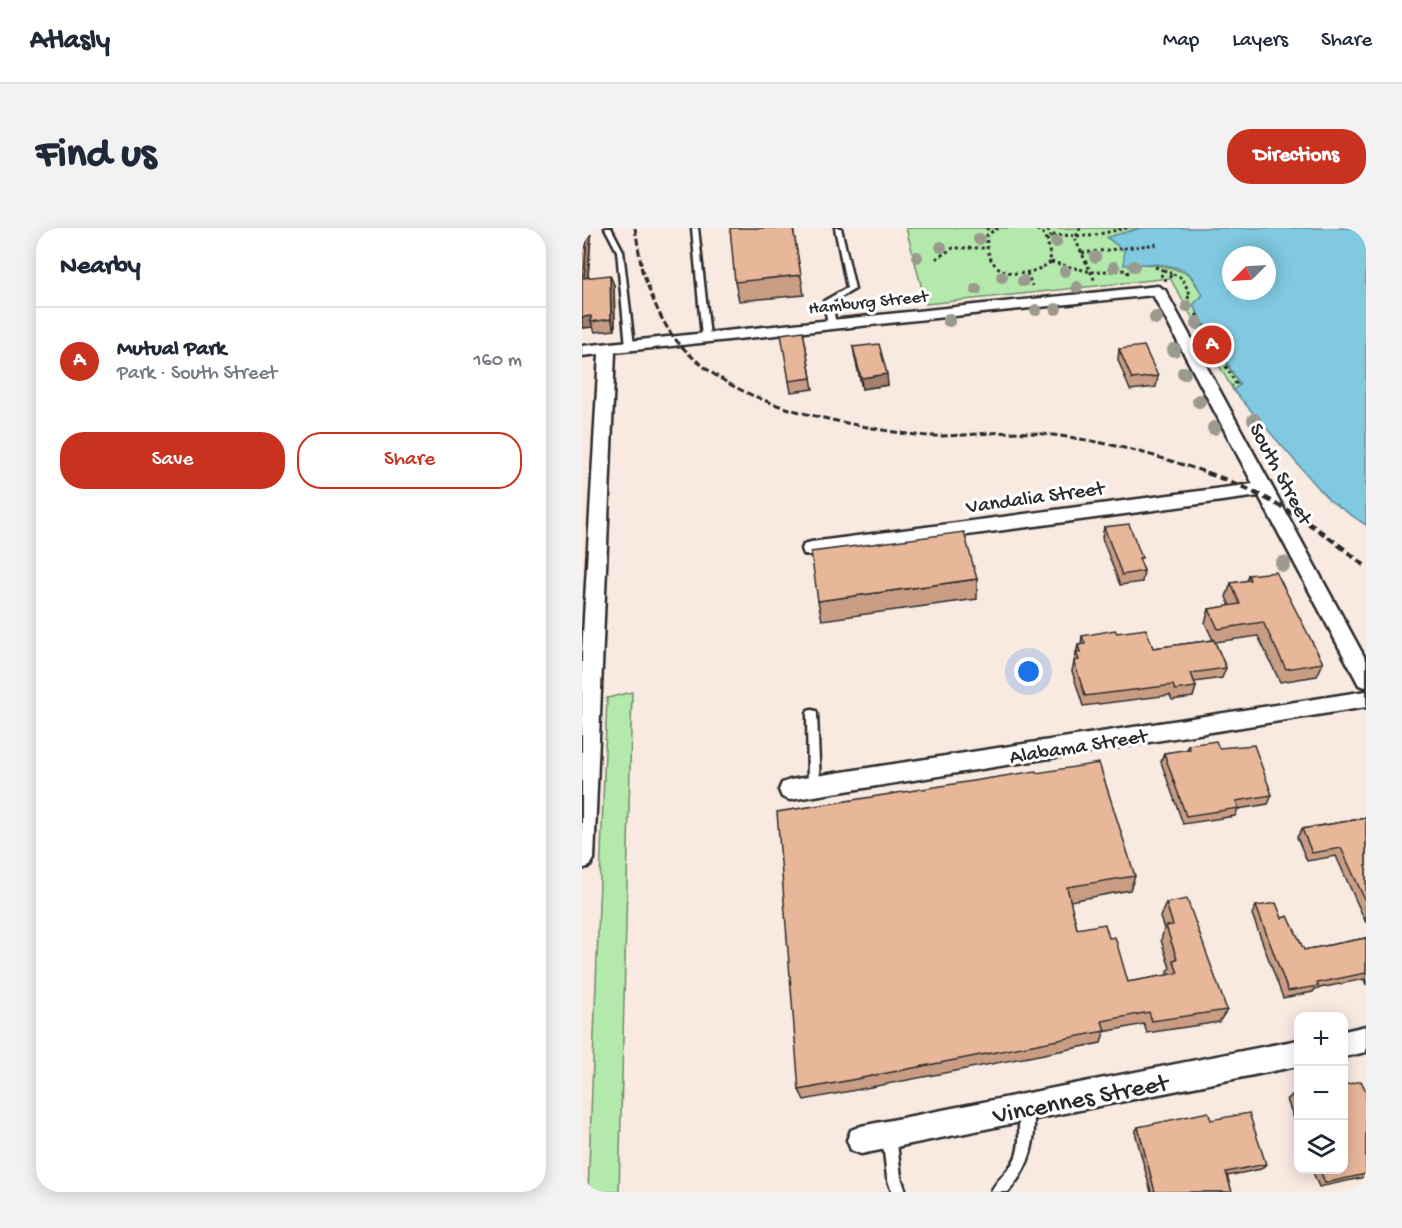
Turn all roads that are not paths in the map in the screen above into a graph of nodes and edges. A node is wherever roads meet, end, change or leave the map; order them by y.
1 (608, 228) edge
2 (694, 228) edge
3 (838, 228) edge
4 (1158, 290) joint
5 (831, 325) junction
6 (705, 338) junction
7 (630, 346) junction
8 (607, 348) junction
9 (582, 351) edge
10 (1264, 489) junction
11 (811, 549) edge
12 (589, 575) edge
13 (1366, 678) edge
14 (1366, 699) edge
15 (812, 714) dead end
16 (814, 786) junction
17 (790, 790) dead end
18 (583, 822) edge
19 (582, 859) edge
20 (1366, 1039) edge
21 (1348, 1043) edge
22 (1294, 1054) edge
23 (1026, 1107) junction
24 (889, 1135) junction
25 (861, 1140) dead end
26 (898, 1191) edge
27 (998, 1192) edge

1 - 7 lane
2 - 6 lane
3 - 5 lane
4 - 5 street, Hamburg Street
4 - 10 street, South Street
5 - 6 street, Hamburg Street
6 - 7 street, Hamburg Street
7 - 8 street, Hamburg Street
8 - 9 street, Hamburg Street
8 - 12 street
10 - 11 street, Vandalia Street
10 - 13 street, South Street
12 - 18 street
14 - 16 street, Alabama Street
15 - 16 lane
16 - 17 street, Alabama Street
18 - 19 street
20 - 21 street
22 - 23 street, Vincennes Street
23 - 24 street, Vincennes Street
23 - 27 lane
24 - 25 street, Vincennes Street
24 - 26 lane

